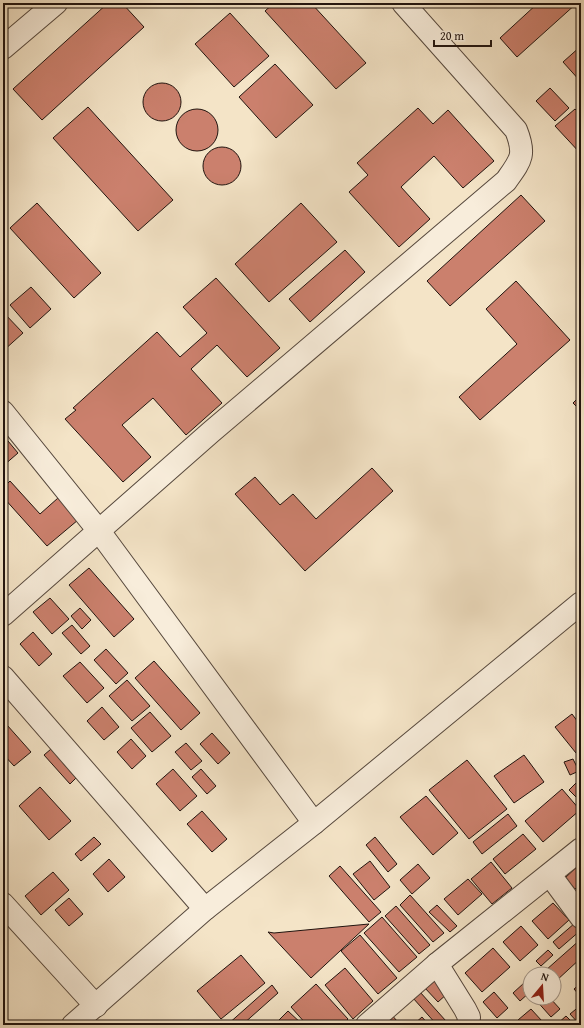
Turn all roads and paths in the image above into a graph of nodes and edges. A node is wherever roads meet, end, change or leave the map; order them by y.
1 (56, 3) edge
2 (403, 3) edge
3 (3, 48) edge
4 (3, 412) edge
5 (100, 531) junction
6 (581, 603) edge
7 (3, 615) edge
8 (3, 677) edge
9 (314, 823) junction
10 (581, 849) edge
11 (550, 875) junction
12 (3, 904) edge
13 (205, 909) junction
14 (581, 917) edge
15 (437, 964) junction
16 (96, 1006) junction
17 (74, 1025) edge
18 (367, 1025) edge
19 (468, 1025) edge

1 - 3 street
2 - 5 street
4 - 5 street
5 - 7 street
5 - 9 street
6 - 9 street
8 - 13 street
9 - 13 street
10 - 11 street
11 - 14 street
11 - 15 street
12 - 16 street
13 - 16 street
15 - 18 street
15 - 19 street
16 - 17 street

